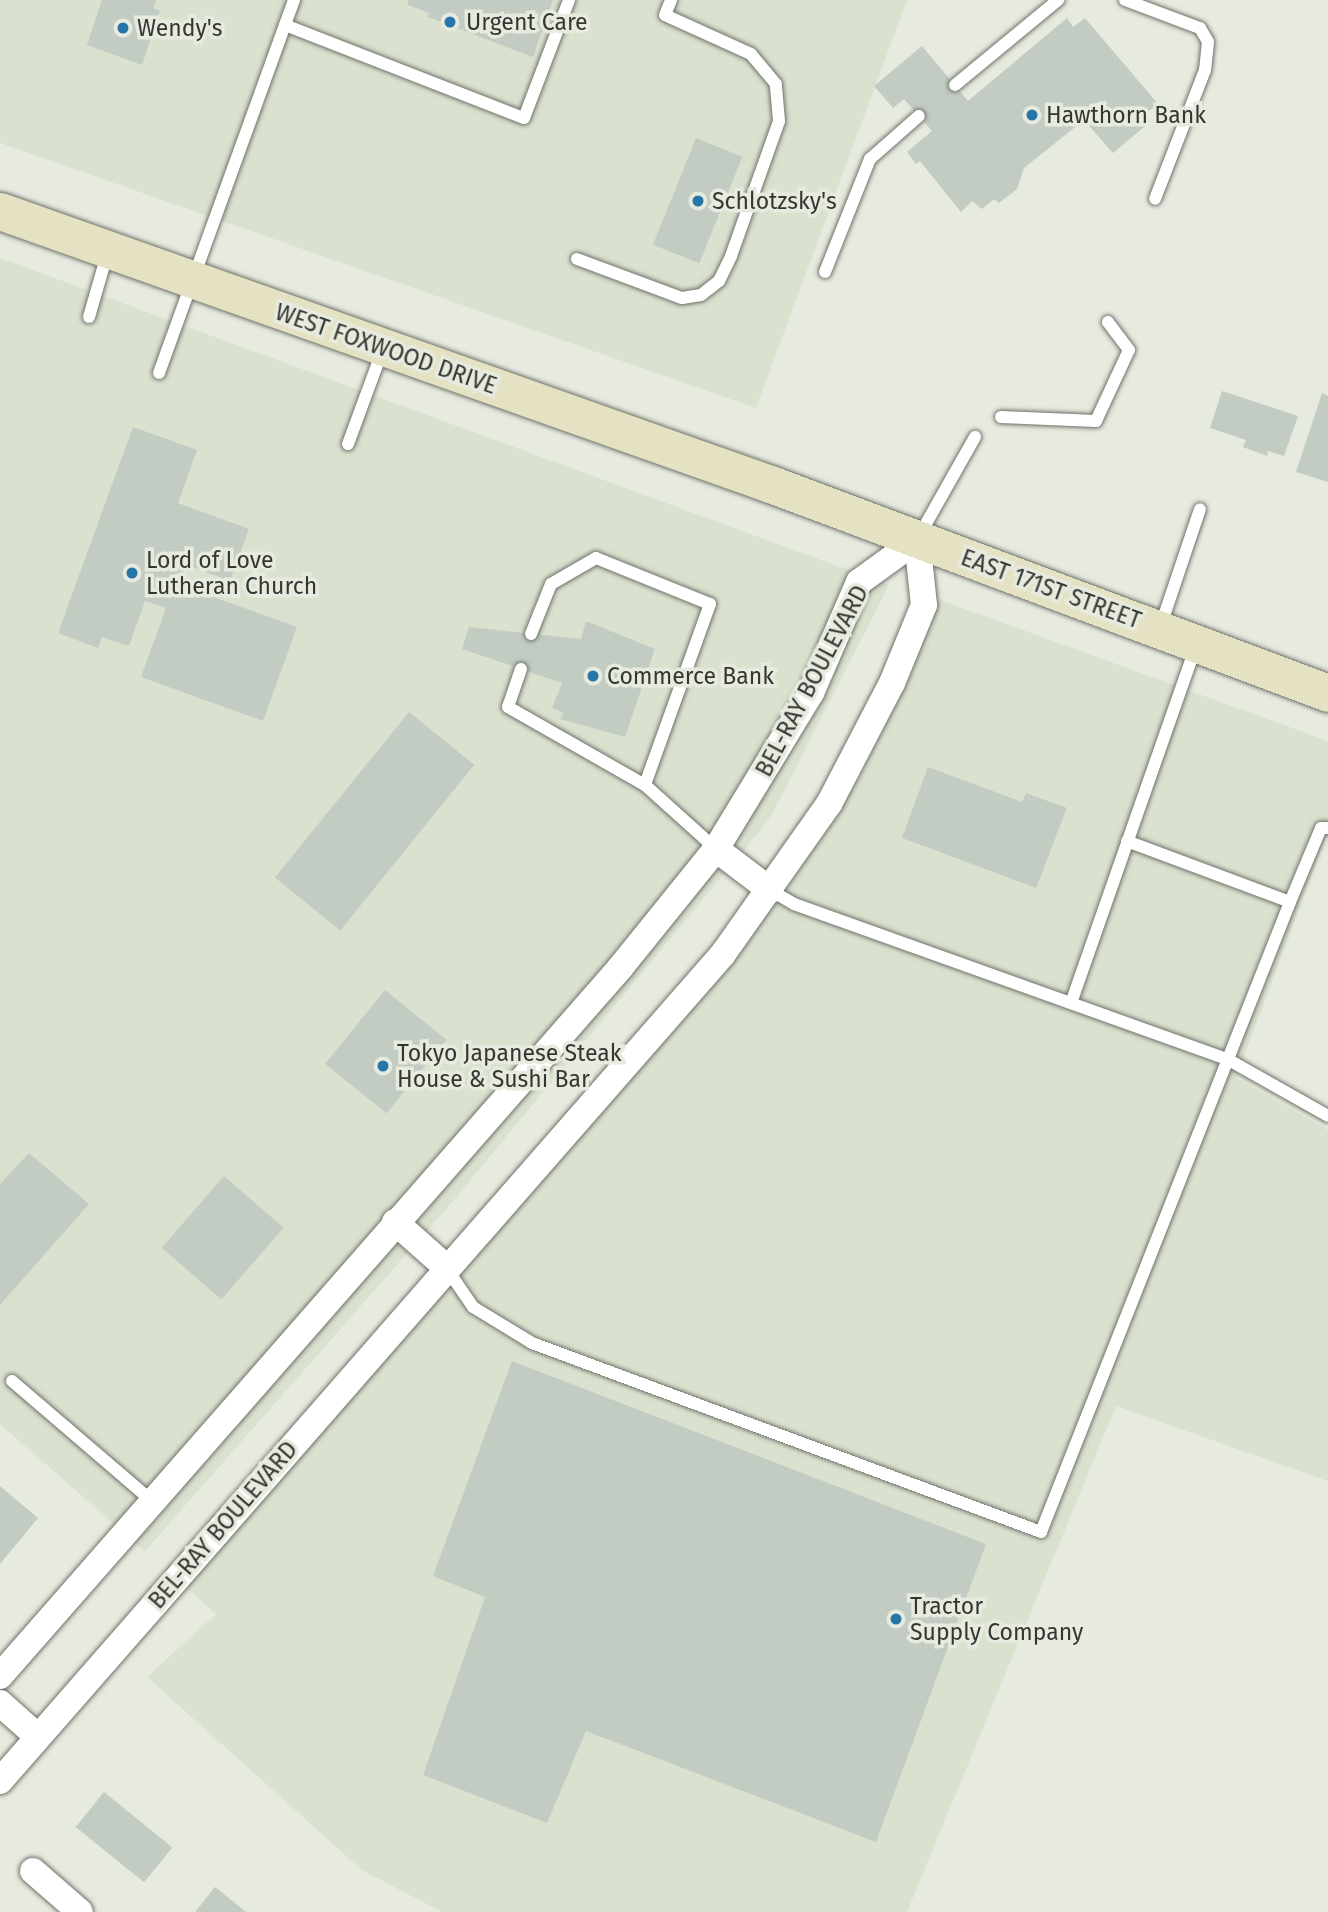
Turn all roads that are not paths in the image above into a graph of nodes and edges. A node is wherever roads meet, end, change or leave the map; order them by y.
1 (294, 0) edge
2 (569, 0) edge
3 (671, 0) edge
4 (1058, 0) edge
5 (1125, 0) edge
6 (285, 25) junction
7 (955, 85) dead end
8 (919, 116) dead end
9 (1156, 199) dead end
10 (0, 211) edge
11 (108, 251) junction
12 (578, 259) dead end
13 (825, 272) dead end
14 (192, 281) junction
15 (89, 317) dead end
16 (1108, 322) dead end
17 (383, 349) junction
18 (159, 373) dead end
19 (1001, 417) dead end
20 (975, 437) dead end
21 (348, 444) dead end
22 (773, 485) joint
23 (1199, 509) dead end
24 (918, 540) junction
25 (1159, 629) junction
26 (531, 634) dead end
27 (1197, 643) junction
28 (521, 669) dead end
29 (1328, 693) edge
30 (645, 785) junction
31 (1328, 828) edge
32 (1127, 842) junction
33 (716, 849) junction
34 (770, 890) junction
35 (1290, 902) junction
36 (1071, 1003) junction
37 (1227, 1059) junction
38 (1328, 1116) edge
39 (395, 1222) junction
40 (447, 1269) junction
41 (12, 1381) dead end
42 (151, 1500) junction
43 (0, 1676) edge
44 (0, 1703) edge
45 (38, 1737) junction
46 (0, 1781) edge
47 (33, 1871) dead end
48 (80, 1912) edge

1 - 6 lane
2 - 6 lane
3 - 12 lane
4 - 7 lane
5 - 9 lane
6 - 14 lane
8 - 13 lane
10 - 11 main road, WEST FOXWOOD DRIVE
11 - 14 main road, WEST FOXWOOD DRIVE
11 - 15 lane
14 - 17 main road, WEST FOXWOOD DRIVE
14 - 18 lane
16 - 19 lane
17 - 21 lane
17 - 22 main road, WEST FOXWOOD DRIVE
20 - 24 lane
22 - 24 main road, EAST 171ST STREET
23 - 25 lane
24 - 25 main road, EAST 171ST STREET
24 - 33 street, BEL-RAY BOULEVARD
24 - 34 street, BEL-RAY BOULEVARD
25 - 27 main road, EAST 171ST STREET
26 - 30 lane
27 - 29 main road, EAST 171ST STREET
27 - 32 lane
28 - 30 lane
30 - 33 lane
31 - 35 lane
32 - 35 lane
32 - 36 lane
33 - 34 street
33 - 39 street, BEL-RAY BOULEVARD
34 - 36 lane
34 - 40 street, BEL-RAY BOULEVARD
35 - 37 lane
36 - 37 lane
37 - 38 lane
37 - 40 lane
39 - 40 street
39 - 42 street, BEL-RAY BOULEVARD
40 - 45 street, BEL-RAY BOULEVARD
41 - 42 lane
42 - 43 street, BEL-RAY BOULEVARD
44 - 45 street
45 - 46 street, BEL-RAY BOULEVARD
47 - 48 street

